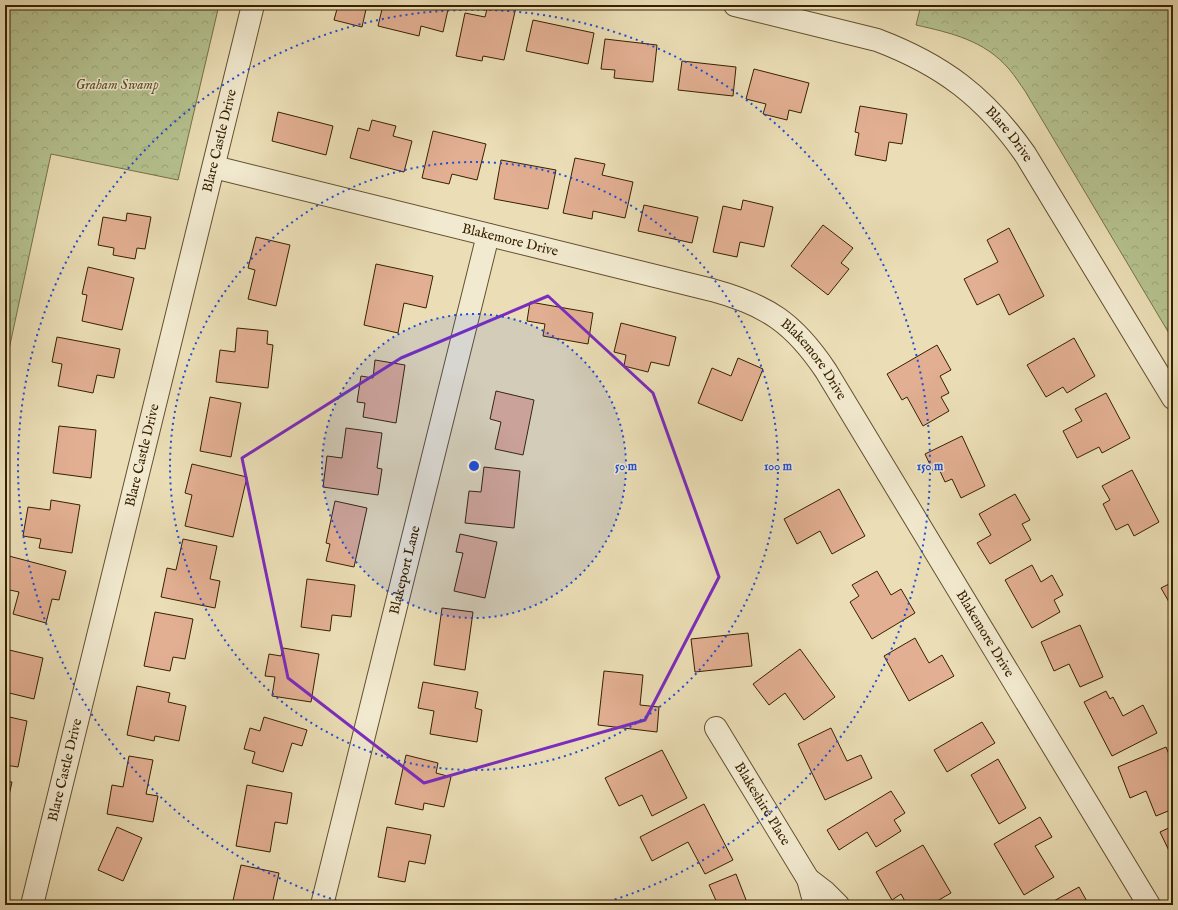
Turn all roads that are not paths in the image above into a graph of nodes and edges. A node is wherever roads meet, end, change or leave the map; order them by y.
1 (253, 5) edge
2 (735, 5) edge
3 (214, 168) junction
4 (488, 235) junction
5 (1173, 398) edge
6 (716, 728) dead end
7 (808, 879) junction
8 (32, 905) edge
9 (322, 905) edge
10 (815, 905) edge
11 (838, 905) edge
12 (1149, 905) edge

1 - 3 street, Blare Castle Drive
2 - 5 street, Blare Drive
3 - 4 street, Blakemore Drive
3 - 8 street, Blare Castle Drive
4 - 9 street, Blakeport Lane
4 - 12 street, Blakemore Drive
6 - 7 street, Blakeshire Place
7 - 10 street, Blakeshire Place
7 - 11 street, Blakeshire Place

